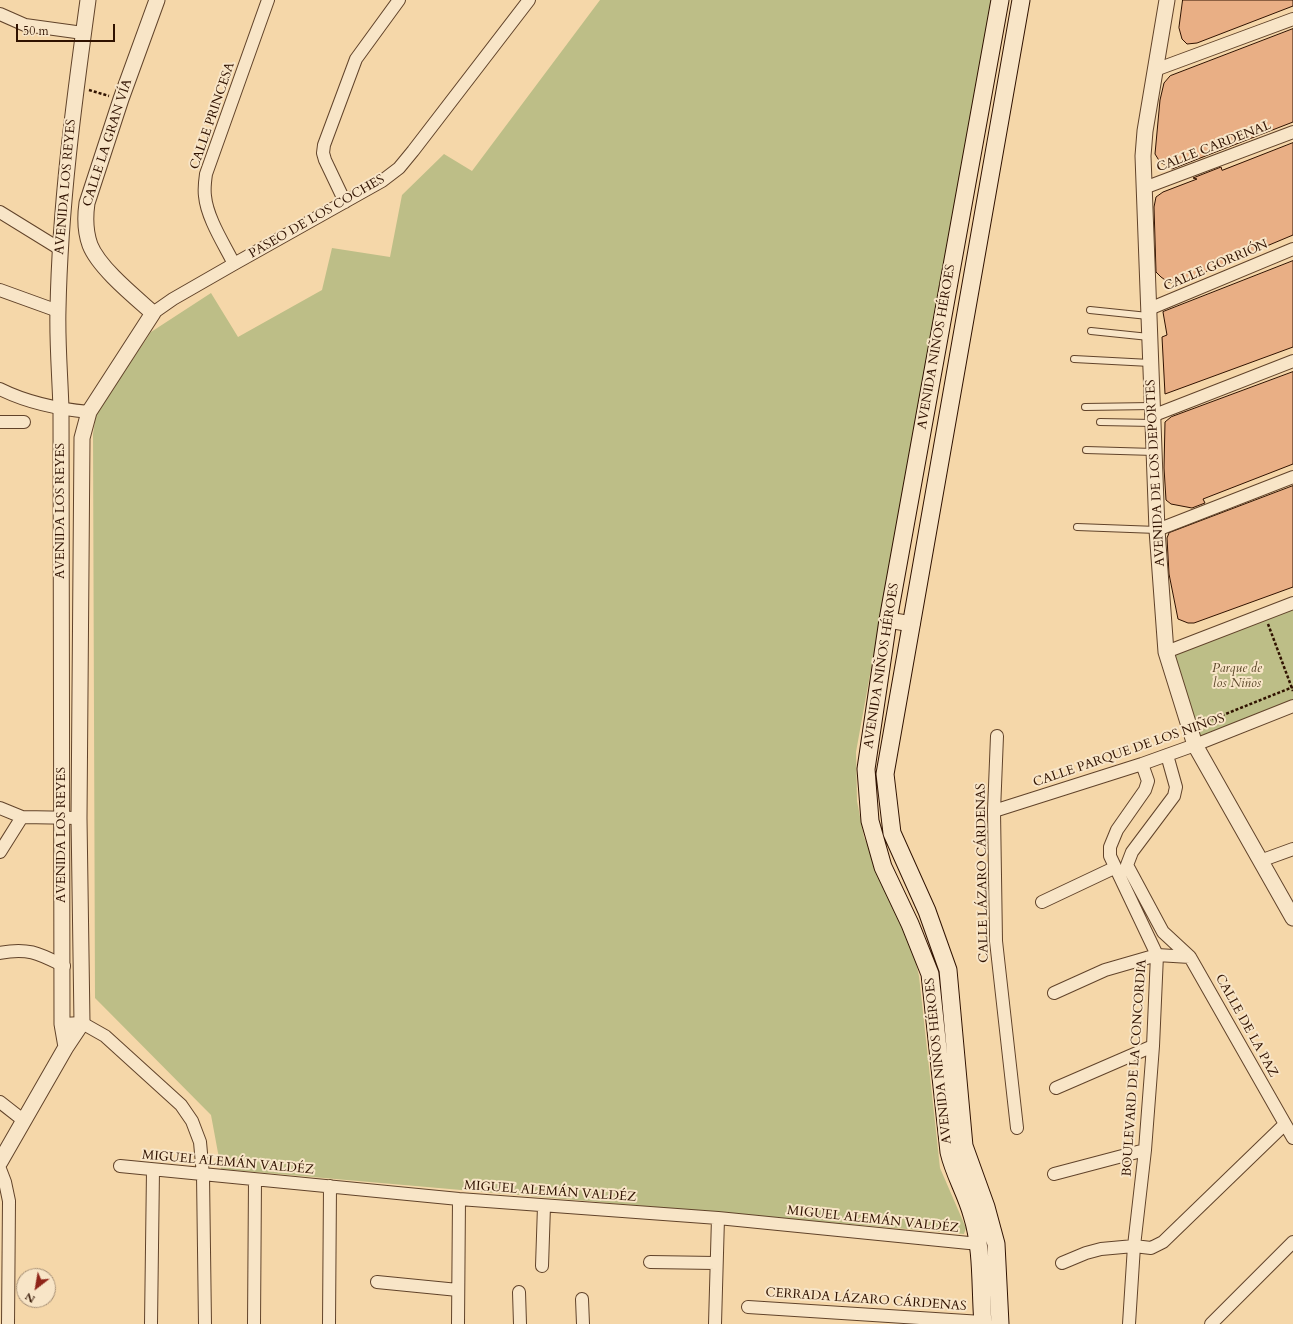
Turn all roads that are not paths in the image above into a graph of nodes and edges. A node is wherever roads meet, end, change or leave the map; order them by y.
1 (88, 0) edge
2 (157, 0) edge
3 (268, 0) edge
4 (399, 0) edge
5 (529, 0) edge
6 (1000, 0) edge
7 (1021, 0) edge
8 (1167, 0) edge
9 (0, 14) edge
10 (1293, 19) edge
11 (84, 33) junction
12 (1155, 70) junction
13 (1293, 132) edge
14 (1144, 188) junction
15 (345, 202) junction
16 (0, 212) edge
17 (60, 249) junction
18 (1293, 249) edge
19 (234, 264) junction
20 (0, 290) edge
21 (58, 310) junction
22 (1090, 310) dead end
23 (153, 313) junction
24 (1149, 313) junction
25 (1091, 331) dead end
26 (1150, 337) junction
27 (1074, 359) dead end
28 (1293, 361) edge
29 (1151, 363) junction
30 (0, 389) edge
31 (1085, 407) dead end
32 (61, 409) junction
33 (88, 412) junction
34 (1152, 415) junction
35 (0, 422) edge
36 (24, 422) dead end
37 (1100, 422) dead end
38 (1086, 450) dead end
39 (1154, 452) junction
40 (1293, 477) edge
41 (1077, 527) dead end
42 (1157, 530) junction
43 (1293, 603) edge
44 (888, 620) junction
45 (912, 624) junction
46 (1166, 652) junction
47 (1293, 706) edge
48 (997, 736) dead end
49 (1195, 745) junction
50 (1167, 755) junction
51 (1142, 764) junction
52 (0, 808) edge
53 (994, 811) junction
54 (22, 817) junction
55 (62, 818) junction
56 (79, 818) junction
57 (1293, 849) edge
58 (0, 852) edge
59 (1260, 861) junction
60 (1114, 868) junction
61 (1042, 902) dead end
62 (1293, 918) edge
63 (0, 953) edge
64 (1157, 955) junction
65 (1190, 957) junction
66 (64, 966) junction
67 (1054, 993) dead end
68 (82, 1023) junction
69 (62, 1024) junction
70 (1153, 1046) junction
71 (66, 1047) junction
72 (1056, 1088) dead end
73 (0, 1102) edge
74 (23, 1120) junction
75 (1285, 1124) junction
76 (1017, 1128) dead end
77 (1293, 1138) edge
78 (1145, 1150) junction
79 (0, 1162) edge
80 (120, 1166) dead end
81 (0, 1169) edge
82 (153, 1170) junction
83 (1054, 1174) dead end
84 (203, 1175) junction
85 (255, 1180) junction
86 (330, 1186) junction
87 (459, 1199) junction
88 (544, 1206) junction
89 (718, 1218) junction
90 (1293, 1242) edge
91 (978, 1244) junction
92 (1134, 1246) junction
93 (650, 1262) dead end
94 (1062, 1263) dead end
95 (716, 1264) junction
96 (542, 1266) dead end
97 (377, 1282) dead end
98 (458, 1290) junction
99 (519, 1292) dead end
100 (582, 1299) dead end
101 (748, 1307) dead end
102 (982, 1323) edge
103 (8, 1324) edge
104 (151, 1324) edge
105 (205, 1324) edge
106 (254, 1324) edge
107 (329, 1324) edge
108 (458, 1324) edge
109 (520, 1324) edge
110 (583, 1324) edge
111 (715, 1324) edge
112 (1000, 1324) edge
113 (1129, 1324) edge
114 (1211, 1324) edge

1 - 11 street, AVENIDA LOS REYES
2 - 23 street, CALLE LA GRAN VÍA
3 - 19 street, CALLE PRINCESA
4 - 15 street
5 - 15 street, PASEO DE LOS COCHES
6 - 44 main road, AVENIDA NIÑOS HÉROES
7 - 45 main road, AVENIDA NIÑOS HÉROES
8 - 12 street, AVENIDA DE LOS DEPORTES
9 - 11 street
10 - 12 street
11 - 17 street, AVENIDA LOS REYES
12 - 14 street, AVENIDA DE LOS DEPORTES
13 - 14 street, CALLE CARDENAL
14 - 24 street, AVENIDA DE LOS DEPORTES
15 - 19 street, PASEO DE LOS COCHES
16 - 17 street
17 - 21 street, AVENIDA LOS REYES
18 - 24 street, CALLE GORRIÓN
19 - 23 street, PASEO DE LOS COCHES
20 - 21 street
21 - 32 street, AVENIDA LOS REYES
22 - 24 lane
23 - 33 street, PASEO DE LOS COCHES
24 - 26 street, AVENIDA DE LOS DEPORTES
25 - 26 lane
26 - 29 street, AVENIDA DE LOS DEPORTES
27 - 29 lane
28 - 34 street
29 - 34 street, AVENIDA DE LOS DEPORTES
30 - 32 street
31 - 34 lane
32 - 33 street
32 - 55 street, AVENIDA LOS REYES
33 - 56 street, AVENIDA LOS REYES
34 - 37 lane
34 - 39 street, AVENIDA DE LOS DEPORTES
35 - 36 street
38 - 39 lane
39 - 42 street, AVENIDA DE LOS DEPORTES
40 - 42 street
41 - 42 lane
42 - 46 street, AVENIDA DE LOS DEPORTES
43 - 46 street
44 - 45 street
44 - 91 main road, AVENIDA NIÑOS HÉROES
45 - 112 main road, AVENIDA NIÑOS HÉROES
46 - 49 street, AVENIDA DE LOS DEPORTES
47 - 49 street, CALLE PARQUE DE LOS NIÑOS
48 - 53 street, CALLE LÁZARO CÁRDENAS
49 - 50 street, CALLE PARQUE DE LOS NIÑOS
49 - 59 street, AVENIDA DE LOS DEPORTES
50 - 51 street, CALLE PARQUE DE LOS NIÑOS
50 - 65 street
51 - 53 street, CALLE PARQUE DE LOS NIÑOS
51 - 60 street, BOULEVARD DE LA CONCORDIA
52 - 54 street
53 - 76 street, CALLE LÁZARO CÁRDENAS
54 - 55 street
54 - 58 street
55 - 56 street
55 - 66 street, AVENIDA LOS REYES
56 - 68 street, AVENIDA LOS REYES
57 - 59 street
59 - 62 street, AVENIDA DE LOS DEPORTES
60 - 61 street
60 - 64 street, BOULEVARD DE LA CONCORDIA
63 - 66 street
64 - 65 street
64 - 67 street
64 - 70 street, BOULEVARD DE LA CONCORDIA
65 - 75 street, CALLE DE LA PAZ
66 - 69 street, AVENIDA LOS REYES
68 - 69 street
68 - 71 street
68 - 84 street
69 - 71 street, AVENIDA LOS REYES
70 - 72 street
70 - 78 street, BOULEVARD DE LA CONCORDIA
71 - 74 street
73 - 74 street
74 - 79 street
75 - 77 street, CALLE DE LA PAZ
75 - 92 street
78 - 83 street
78 - 92 street, BOULEVARD DE LA CONCORDIA
80 - 82 street, MIGUEL ALEMÁN VALDÉZ
81 - 103 street
82 - 84 street, MIGUEL ALEMÁN VALDÉZ
82 - 104 street
84 - 85 street, MIGUEL ALEMÁN VALDÉZ
84 - 105 street
85 - 86 street, MIGUEL ALEMÁN VALDÉZ
85 - 106 street
86 - 87 street, MIGUEL ALEMÁN VALDÉZ
86 - 107 street
87 - 88 street, MIGUEL ALEMÁN VALDÉZ
87 - 98 street
88 - 89 street, MIGUEL ALEMÁN VALDÉZ
88 - 96 street
89 - 91 street, MIGUEL ALEMÁN VALDÉZ
89 - 95 street
90 - 114 street
91 - 102 main road, AVENIDA NIÑOS HÉROES
92 - 94 street
92 - 113 street, BOULEVARD DE LA CONCORDIA
93 - 95 street
95 - 111 street
97 - 98 street
98 - 108 street
99 - 109 street
100 - 110 street
101 - 102 street, CERRADA LÁZARO CÁRDENAS

